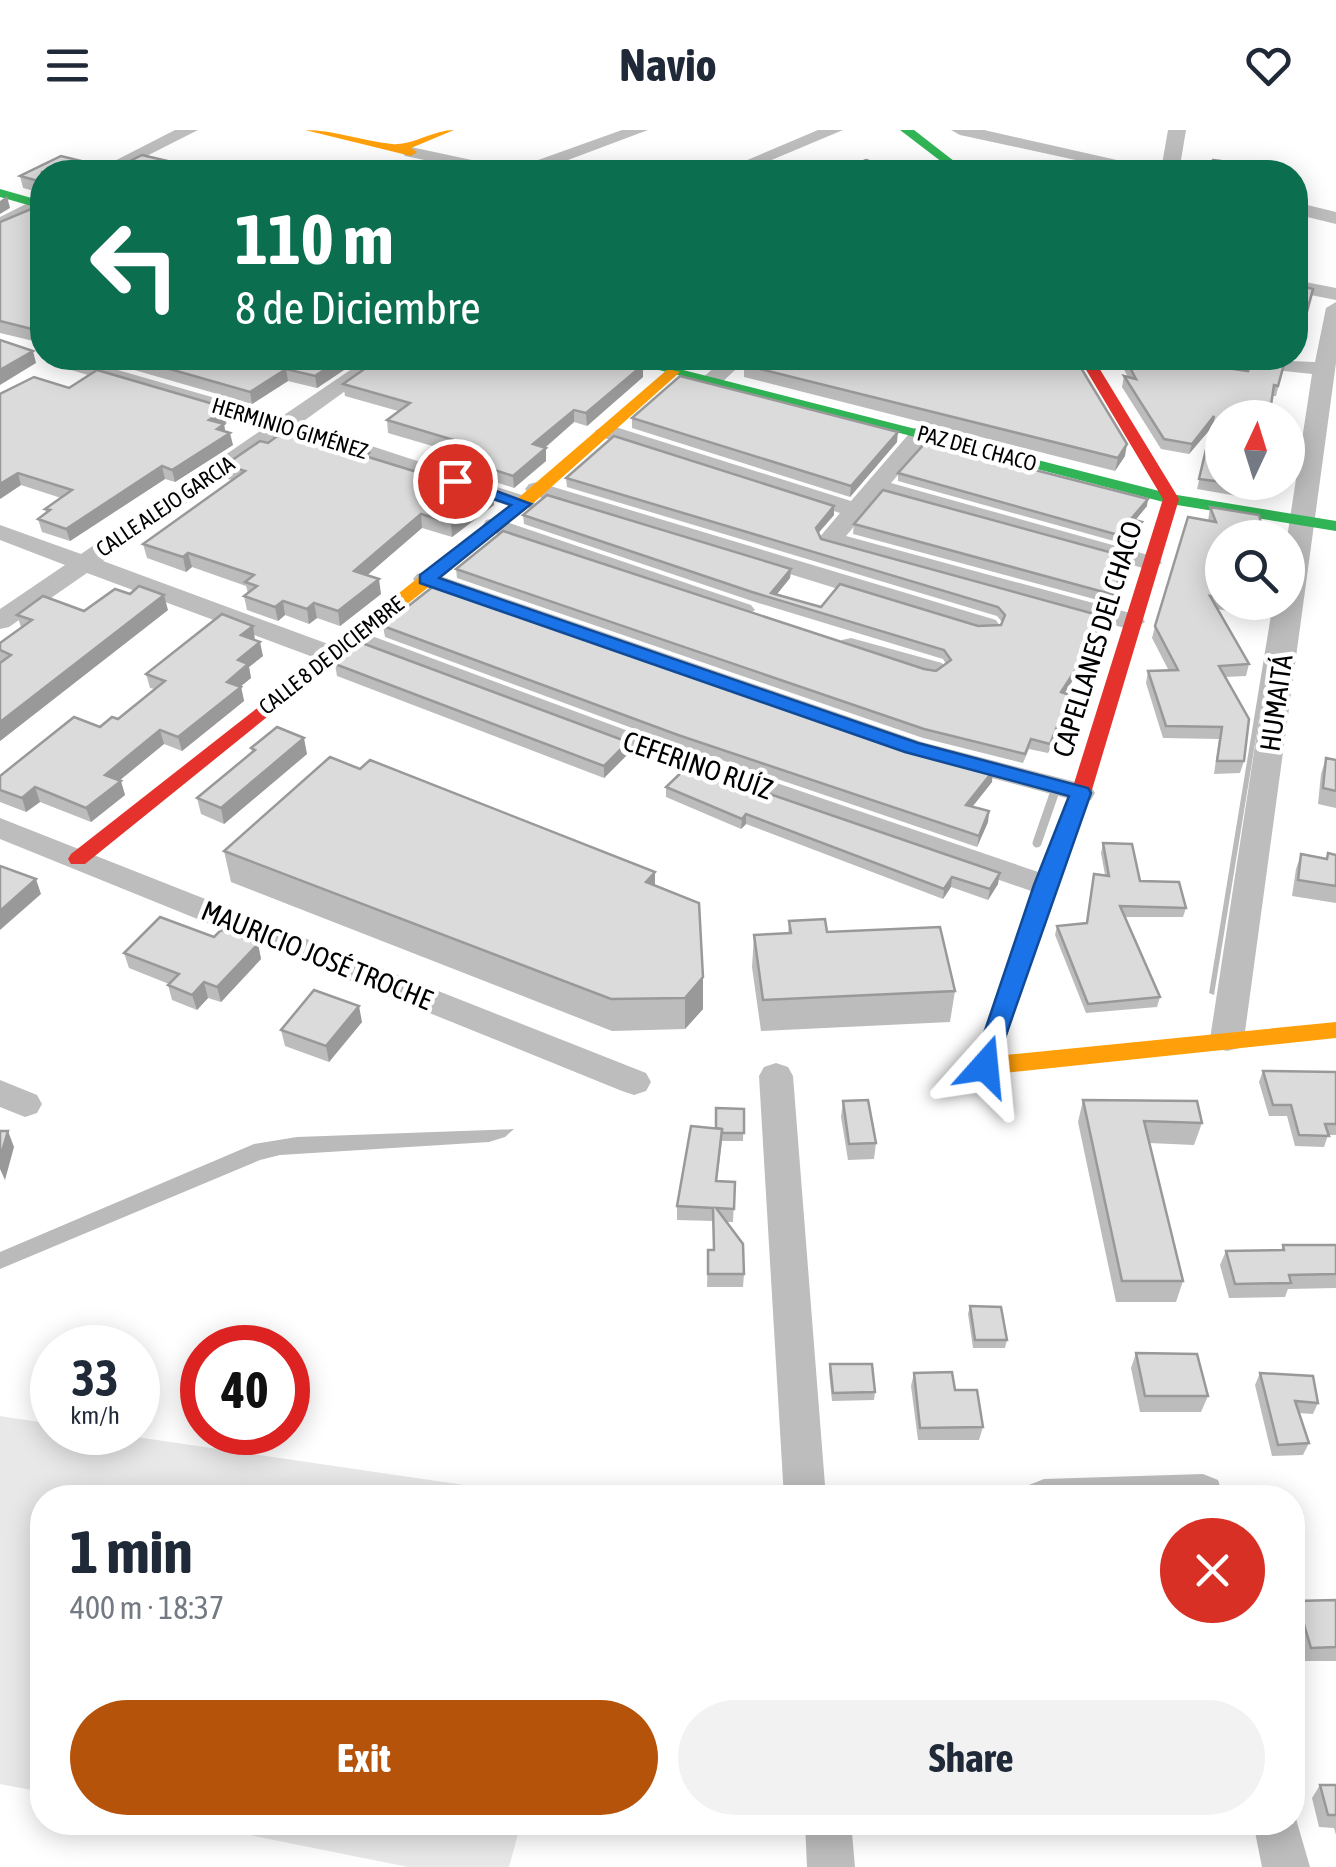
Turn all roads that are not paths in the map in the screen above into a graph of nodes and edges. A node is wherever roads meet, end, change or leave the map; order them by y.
1 (189, 130) edge
2 (311, 130) edge
3 (448, 130) edge
4 (639, 130) edge
5 (834, 130) edge
6 (906, 130) edge
7 (960, 130) edge
8 (1178, 130) edge
9 (1000, 134) edge
10 (404, 151) junction
11 (127, 160) edge
12 (392, 160) edge
13 (448, 160) edge
14 (554, 160) edge
15 (758, 160) edge
16 (937, 160) edge
17 (1105, 160) edge
18 (1172, 160) edge
19 (0, 193) edge
20 (30, 200) edge
21 (30, 209) edge
22 (1308, 211) edge
23 (1336, 218) edge
24 (0, 225) edge
25 (1308, 289) edge
26 (1336, 294) edge
27 (1336, 308) edge
28 (1308, 367) edge
29 (1324, 369) junction
30 (41, 370) edge
31 (99, 370) edge
32 (364, 370) edge
33 (666, 370) edge
34 (723, 370) edge
35 (1093, 370) edge
36 (674, 372) junction
37 (33, 380) edge
38 (711, 380) junction
39 (284, 425) junction
40 (606, 432) junction
41 (922, 433) junction
42 (876, 486) junction
43 (530, 496) junction
44 (1172, 499) junction
45 (856, 510) junction
46 (1303, 520) joint
47 (1305, 520) edge
48 (496, 525) junction
49 (1336, 526) edge
50 (0, 532) edge
51 (82, 562) junction
52 (1150, 563) junction
53 (426, 579) junction
54 (760, 616) edge
55 (1288, 620) edge
56 (0, 621) edge
57 (1132, 622) junction
58 (987, 626) edge
59 (834, 640) edge
60 (342, 646) junction
61 (933, 669) edge
62 (1081, 793) junction
63 (0, 828) edge
64 (78, 859) junction
65 (1045, 885) junction
66 (1336, 1030) edge
67 (1227, 1039) junction
68 (776, 1076) dead end
69 (634, 1082) dead end
70 (804, 1485) edge
71 (829, 1835) edge
72 (1279, 1835) edge
73 (832, 1867) edge
74 (1286, 1867) edge

1 - 11 street
2 - 10 street
3 - 10 street
4 - 14 street
5 - 15 street
6 - 16 street
7 - 9 street
8 - 18 street
9 - 17 street
10 - 12 street
10 - 13 street
19 - 20 street
21 - 24 street
22 - 23 street
25 - 26 street
27 - 29 street, HUMAITÁ
28 - 29 street
29 - 46 street, HUMAITÁ
30 - 37 street
31 - 39 street, HERMINIO GIMÉNEZ
32 - 39 street, CALLE ALEJO GARCIA
33 - 36 street, PAZ DEL CHACO
34 - 38 street
35 - 44 street, CAPELLANES DEL CHACO
36 - 38 street, PAZ DEL CHACO
36 - 40 street, CALLE 8 DE DICIEMBRE
38 - 41 street, PAZ DEL CHACO
39 - 43 street, HERMINIO GIMÉNEZ
39 - 51 street, CALLE ALEJO GARCIA
40 - 43 street, CALLE 8 DE DICIEMBRE
40 - 45 street
41 - 42 street
41 - 44 street, PAZ DEL CHACO
42 - 45 street
42 - 52 street
43 - 48 street, CALLE 8 DE DICIEMBRE
43 - 58 street, HERMINIO GIMÉNEZ
44 - 46 street, PAZ DEL CHACO
44 - 52 street, CAPELLANES DEL CHACO
45 - 57 street
47 - 49 street, PAZ DEL CHACO
48 - 53 street, CALLE 8 DE DICIEMBRE
48 - 54 street
50 - 51 street, CEFERINO RUÍZ
51 - 56 street, CALLE ALEJO GARCIA
51 - 60 street, CEFERINO RUÍZ
52 - 57 street, CAPELLANES DEL CHACO
53 - 60 street, CALLE 8 DE DICIEMBRE
53 - 62 street
55 - 67 street, HUMAITÁ
57 - 62 street, CAPELLANES DEL CHACO
59 - 61 street
60 - 64 street, CALLE 8 DE DICIEMBRE
60 - 65 street, CEFERINO RUÍZ
62 - 65 street, CAPELLANES DEL CHACO
63 - 64 street, MAURICIO JOSÉ TROCHE
64 - 69 street, MAURICIO JOSÉ TROCHE
65 - 67 street, CAPELLANES DEL CHACO
66 - 67 street
68 - 70 street
71 - 73 street
72 - 74 street

